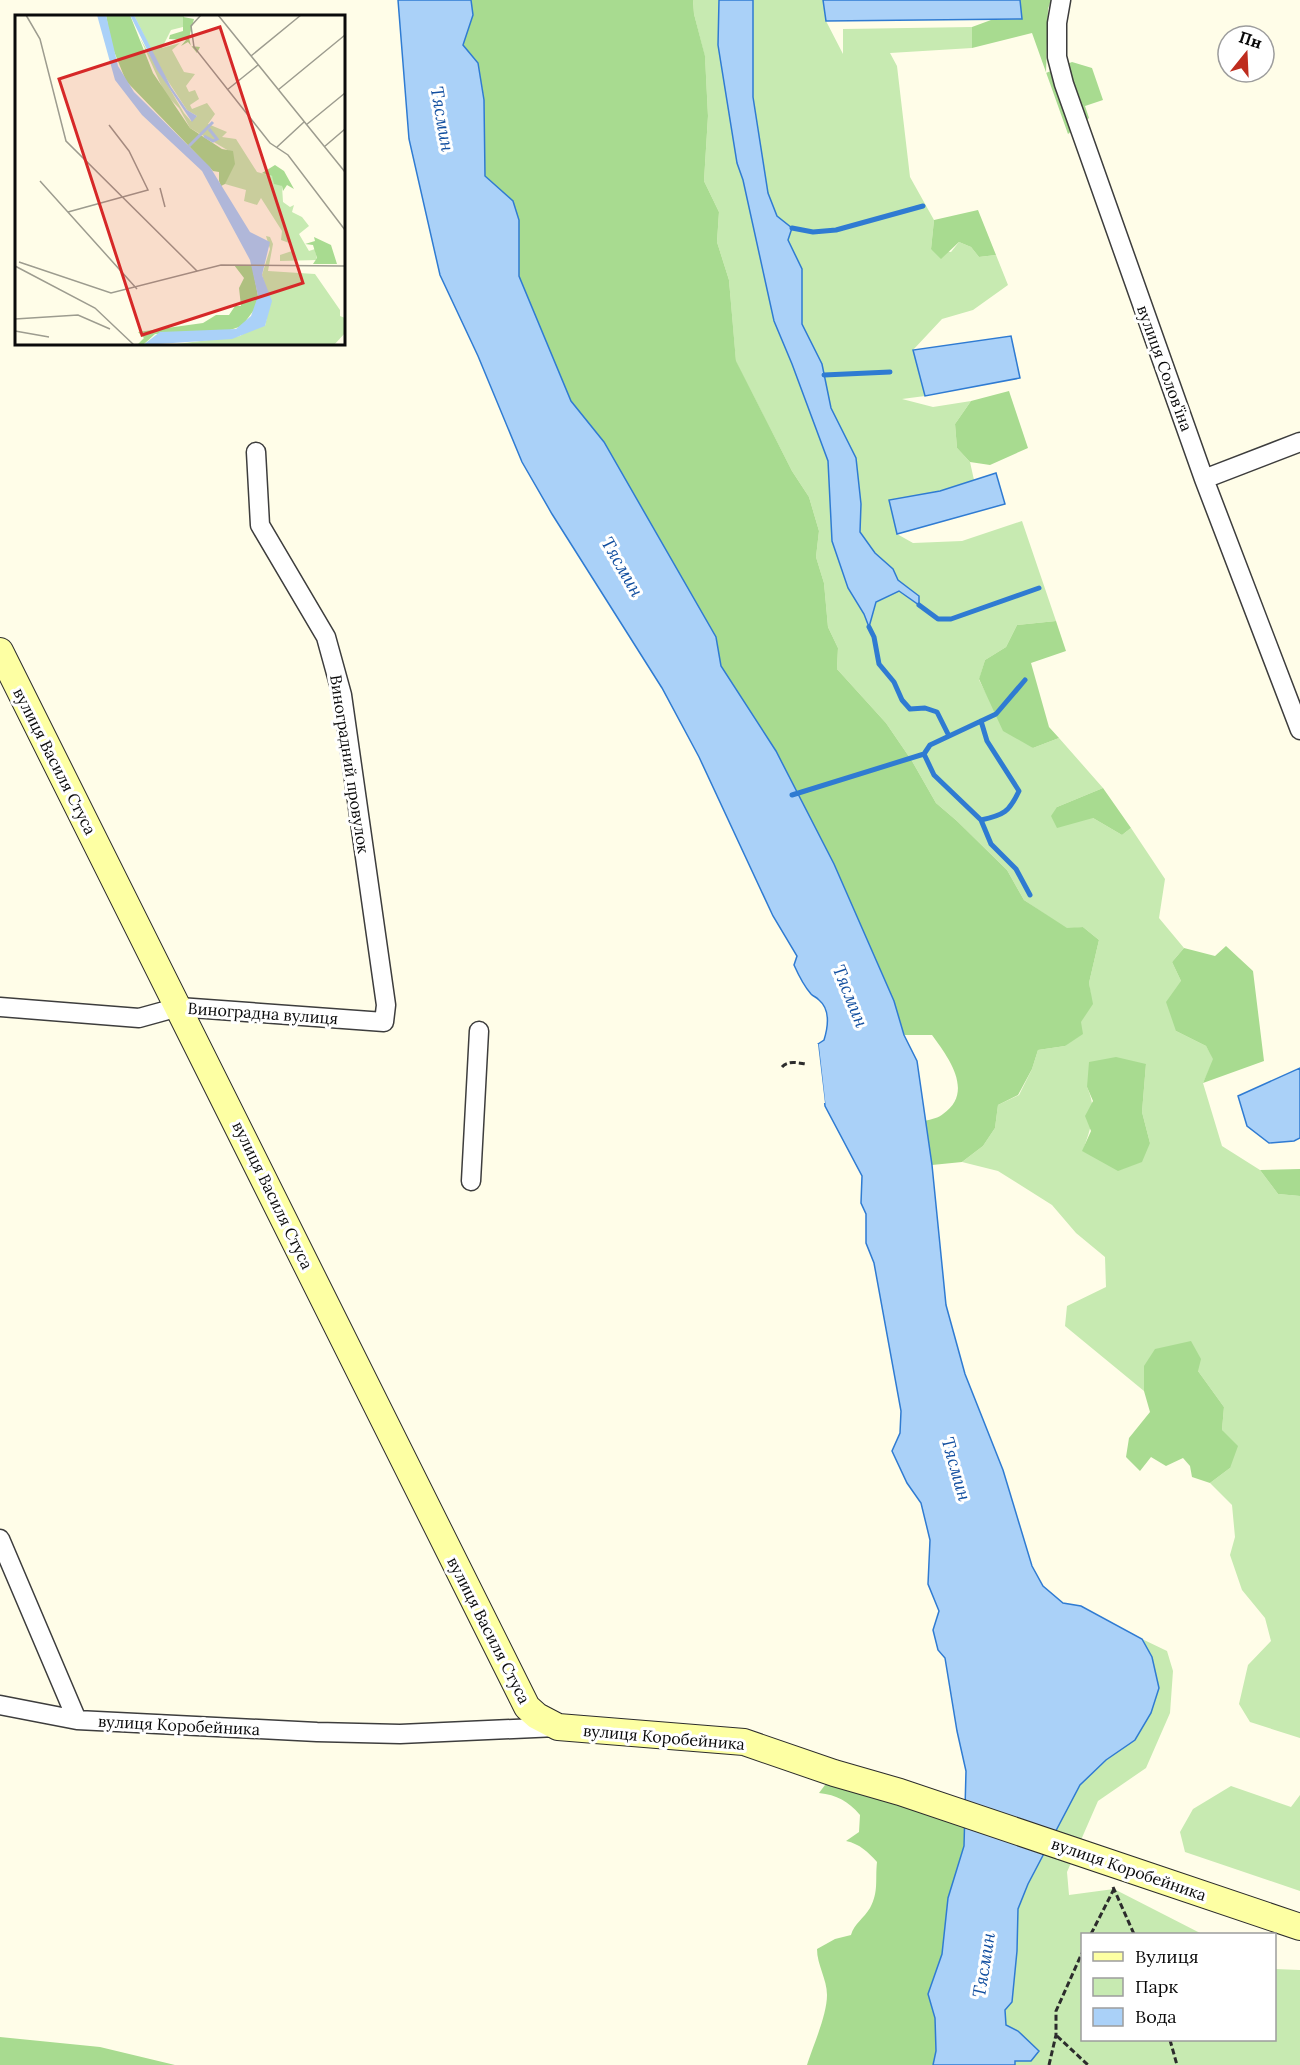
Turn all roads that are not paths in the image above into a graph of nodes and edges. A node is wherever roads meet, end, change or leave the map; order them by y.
1 (1061, 0) edge
2 (1300, 442) edge
3 (256, 452) dead end
4 (1204, 478) junction
5 (0, 651) edge
6 (1300, 730) edge
7 (0, 1007) edge
8 (179, 1007) junction
9 (384, 1022) joint
10 (480, 1031) dead end
11 (471, 1181) dead end
12 (0, 1539) edge
13 (0, 1705) edge
14 (78, 1720) junction
15 (558, 1727) junction
16 (1300, 1928) edge

1 - 4 street, вулиця Солов'їна
2 - 4 street
3 - 9 street, Виноградний провулок
4 - 6 street, вулиця Солов'їна
5 - 8 street, вулиця Василя Стуса
7 - 8 street, Виноградна вулиця
8 - 9 street, Виноградна вулиця
8 - 15 street, вулиця Василя Стуса
10 - 11 street
12 - 14 street
13 - 14 street, вулиця Коробейника
14 - 15 street, вулиця Коробейника
15 - 16 street, вулиця Коробейника

